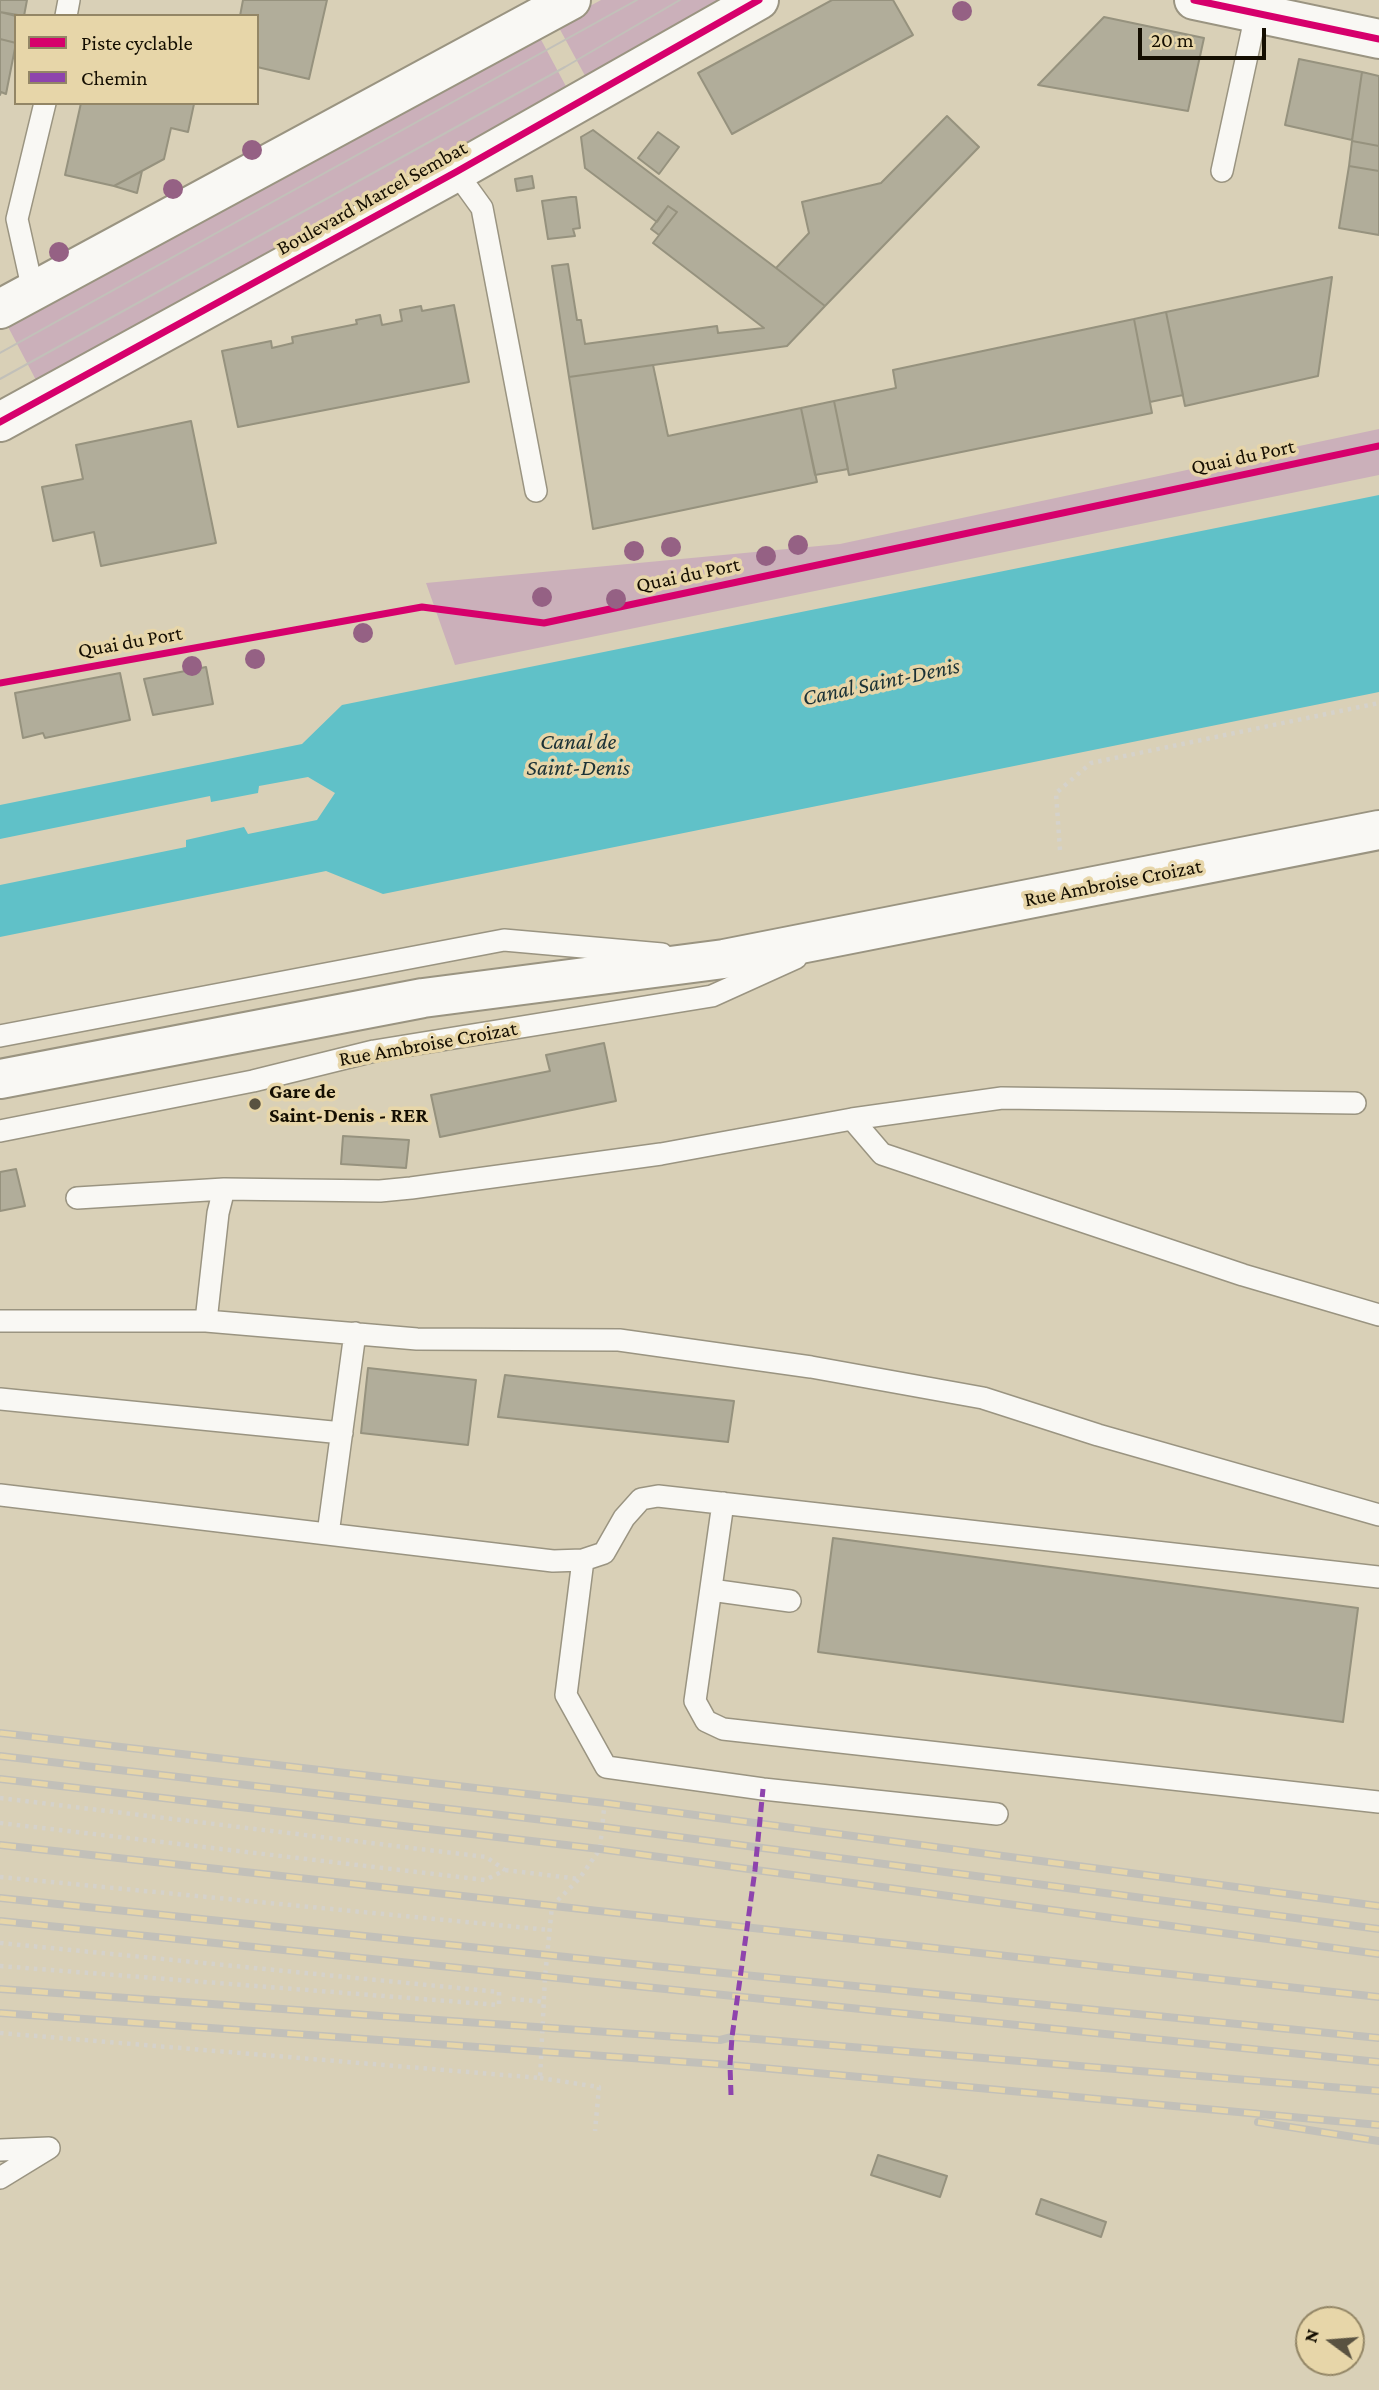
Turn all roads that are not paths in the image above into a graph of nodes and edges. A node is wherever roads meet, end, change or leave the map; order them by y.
1 (571, 0) edge
2 (759, 0) edge
3 (1194, 0) edge
4 (1256, 14) junction
5 (1379, 39) edge
6 (45, 105) edge
7 (1222, 171) dead end
8 (456, 172) junction
9 (33, 291) junction
10 (0, 309) edge
11 (0, 422) edge
12 (536, 492) dead end
13 (1379, 830) edge
14 (847, 935) junction
15 (724, 959) junction
16 (0, 1036) edge
17 (0, 1079) edge
18 (1355, 1103) dead end
19 (852, 1119) junction
20 (0, 1131) edge
21 (224, 1189) junction
22 (77, 1198) dead end
23 (1379, 1315) edge
24 (0, 1321) edge
25 (205, 1321) junction
26 (355, 1333) junction
27 (0, 1399) edge
28 (342, 1433) junction
29 (0, 1495) edge
30 (723, 1503) junction
31 (1379, 1515) edge
32 (328, 1534) junction
33 (583, 1560) junction
34 (1379, 1577) edge
35 (711, 1590) junction
36 (790, 1601) dead end
37 (1379, 1802) edge
38 (997, 1814) dead end
39 (0, 2150) edge
40 (0, 2178) edge

1 - 9 street
2 - 8 street, Boulevard Marcel Sembat
3 - 4 street
4 - 5 street
4 - 7 lane
6 - 9 lane
8 - 11 street, Boulevard Marcel Sembat
8 - 12 lane
9 - 10 street
13 - 14 street, Rue Ambroise Croizat
14 - 15 street, Rue Ambroise Croizat
14 - 20 lane, Rue Ambroise Croizat
15 - 16 lane, Rue Ambroise Croizat
15 - 17 street, Rue Ambroise Croizat
18 - 19 lane
19 - 21 lane
19 - 23 lane
21 - 22 lane
21 - 25 lane
24 - 25 lane
25 - 26 lane
26 - 28 lane
26 - 31 lane
27 - 28 lane
28 - 32 lane
29 - 32 lane
30 - 33 lane
30 - 34 lane
30 - 35 lane
32 - 33 lane
33 - 38 lane
35 - 36 lane
35 - 37 lane
39 - 40 lane

